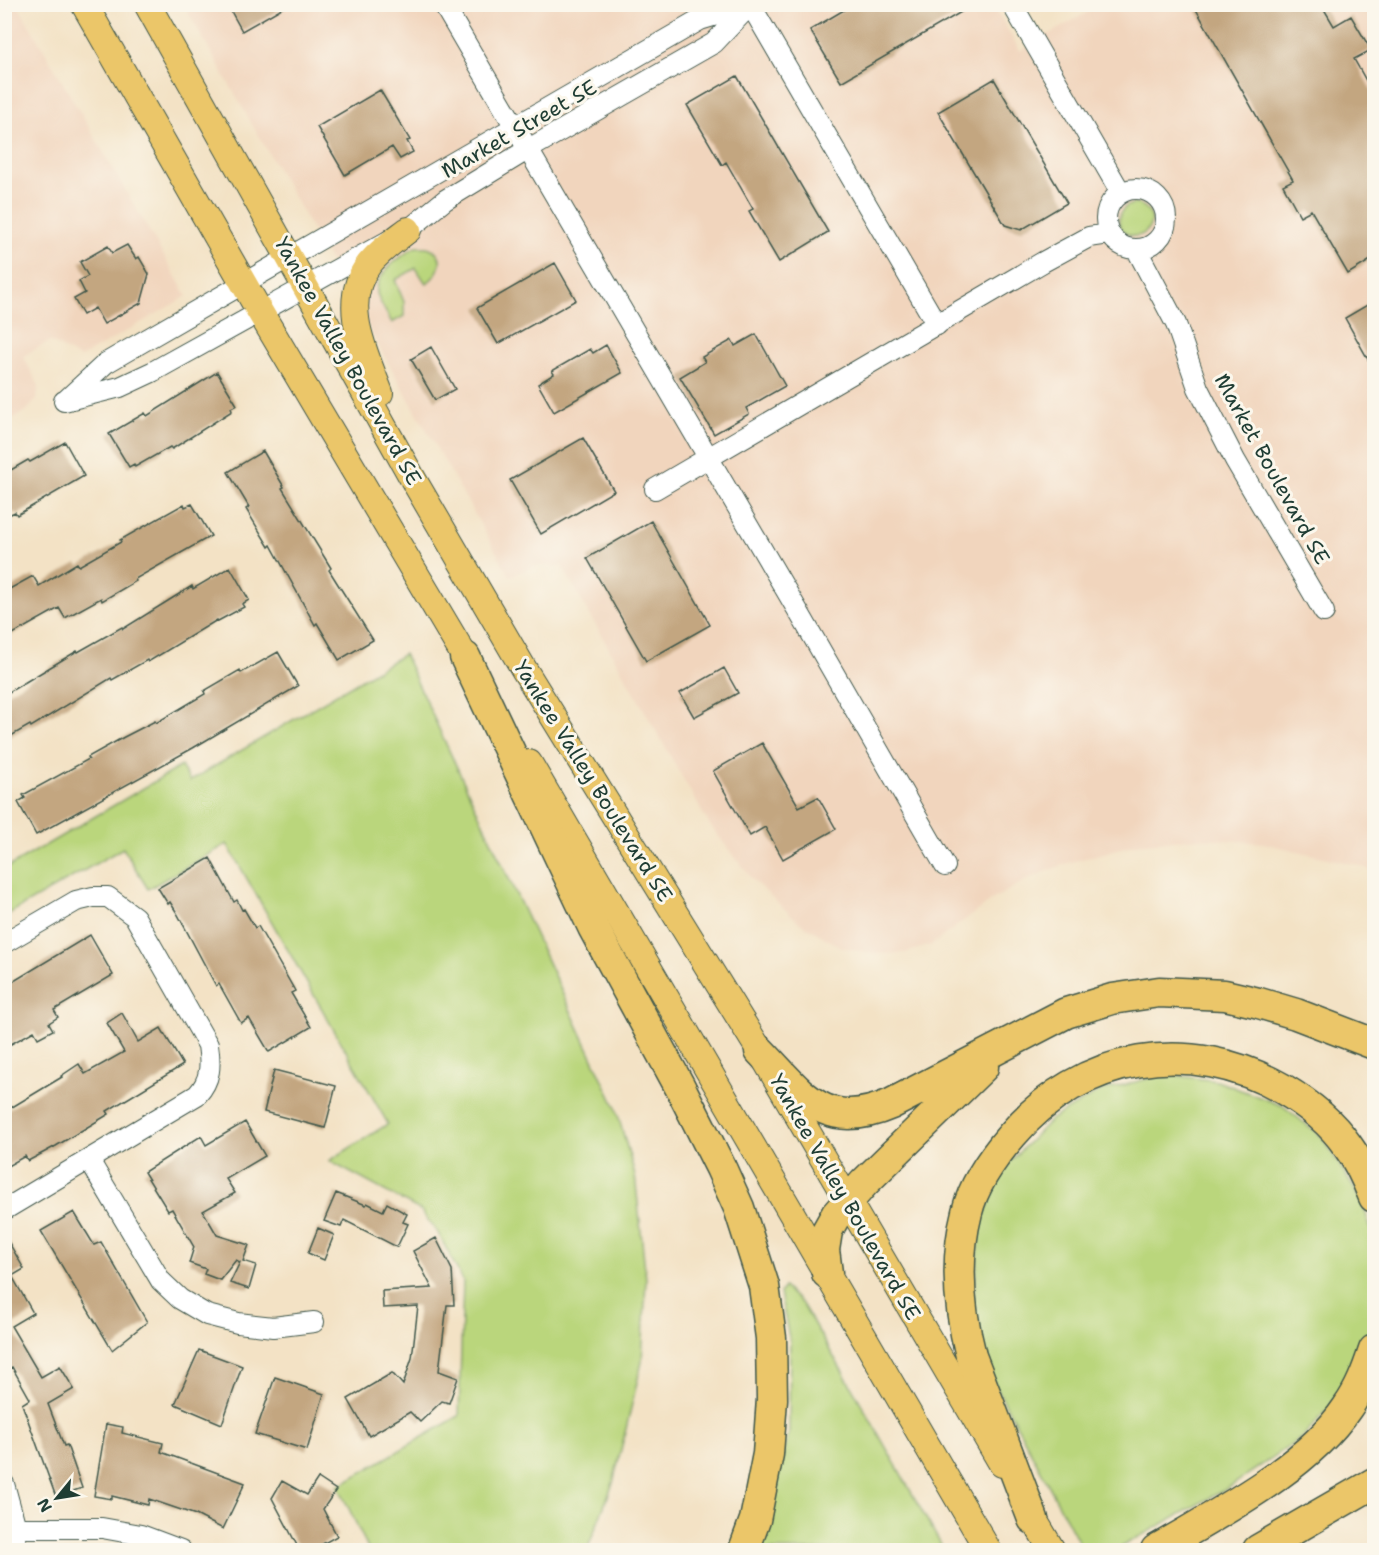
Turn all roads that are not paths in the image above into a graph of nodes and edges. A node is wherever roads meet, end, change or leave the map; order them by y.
1 (84, 4) edge
2 (147, 4) edge
3 (443, 4) edge
4 (1012, 4) edge
5 (750, 5) edge
6 (514, 128) junction
7 (527, 150) junction
8 (1121, 193) junction
9 (408, 230) junction
10 (1110, 234) junction
11 (1137, 250) junction
12 (289, 257) junction
13 (244, 283) junction
14 (306, 286) junction
15 (260, 312) junction
16 (937, 325) junction
17 (708, 459) junction
18 (413, 479) junction
19 (655, 489) dead end
20 (1324, 612) dead end
21 (465, 657) junction
22 (945, 866) dead end
23 (4, 943) edge
24 (1374, 1044) edge
25 (999, 1049) junction
26 (760, 1052) junction
27 (89, 1160) junction
28 (1374, 1197) edge
29 (847, 1202) junction
30 (4, 1210) edge
31 (827, 1273) junction
32 (314, 1322) dead end
33 (1374, 1350) edge
34 (1374, 1483) edge
35 (4, 1484) edge
36 (1034, 1519) junction
37 (16, 1528) junction
38 (1162, 1547) edge
39 (15, 1551) edge
40 (181, 1551) edge
41 (744, 1551) edge
42 (988, 1551) edge
43 (1052, 1551) edge
44 (1258, 1551) edge

1 - 13 main road, Yankee Valley Boulevard SE
2 - 12 main road, Yankee Valley Boulevard SE
3 - 6 street
4 - 8 street
5 - 6 street, Market Street SE
5 - 7 street, Market Street SE
5 - 16 street
6 - 7 street
6 - 12 street, Market Street SE
7 - 9 street, Market Street SE
7 - 17 street
8 - 10 street
8 - 11 street
9 - 14 street, Market Street SE
9 - 18 main road
10 - 11 street
10 - 16 street
11 - 20 street, Market Boulevard SE
12 - 13 street, Market Street SE
12 - 14 main road, Yankee Valley Boulevard SE
13 - 15 main road, Yankee Valley Boulevard SE
13 - 15 street, Market Street SE
14 - 15 street, Market Street SE
14 - 18 main road, Yankee Valley Boulevard SE
15 - 21 main road, Yankee Valley Boulevard SE
16 - 17 street
17 - 19 street
17 - 22 street
18 - 26 main road, Yankee Valley Boulevard SE
21 - 31 main road, Yankee Valley Boulevard SE
21 - 41 highway
23 - 27 street
24 - 25 highway
25 - 26 highway
25 - 29 highway
26 - 29 main road, Yankee Valley Boulevard SE
27 - 30 street
27 - 32 street
28 - 36 highway
29 - 31 highway
29 - 36 main road, Yankee Valley Boulevard SE
31 - 42 main road, Yankee Valley Boulevard SE
33 - 38 highway
34 - 44 highway
35 - 37 street
36 - 43 main road, Yankee Valley Boulevard SE
37 - 39 street
37 - 40 street

